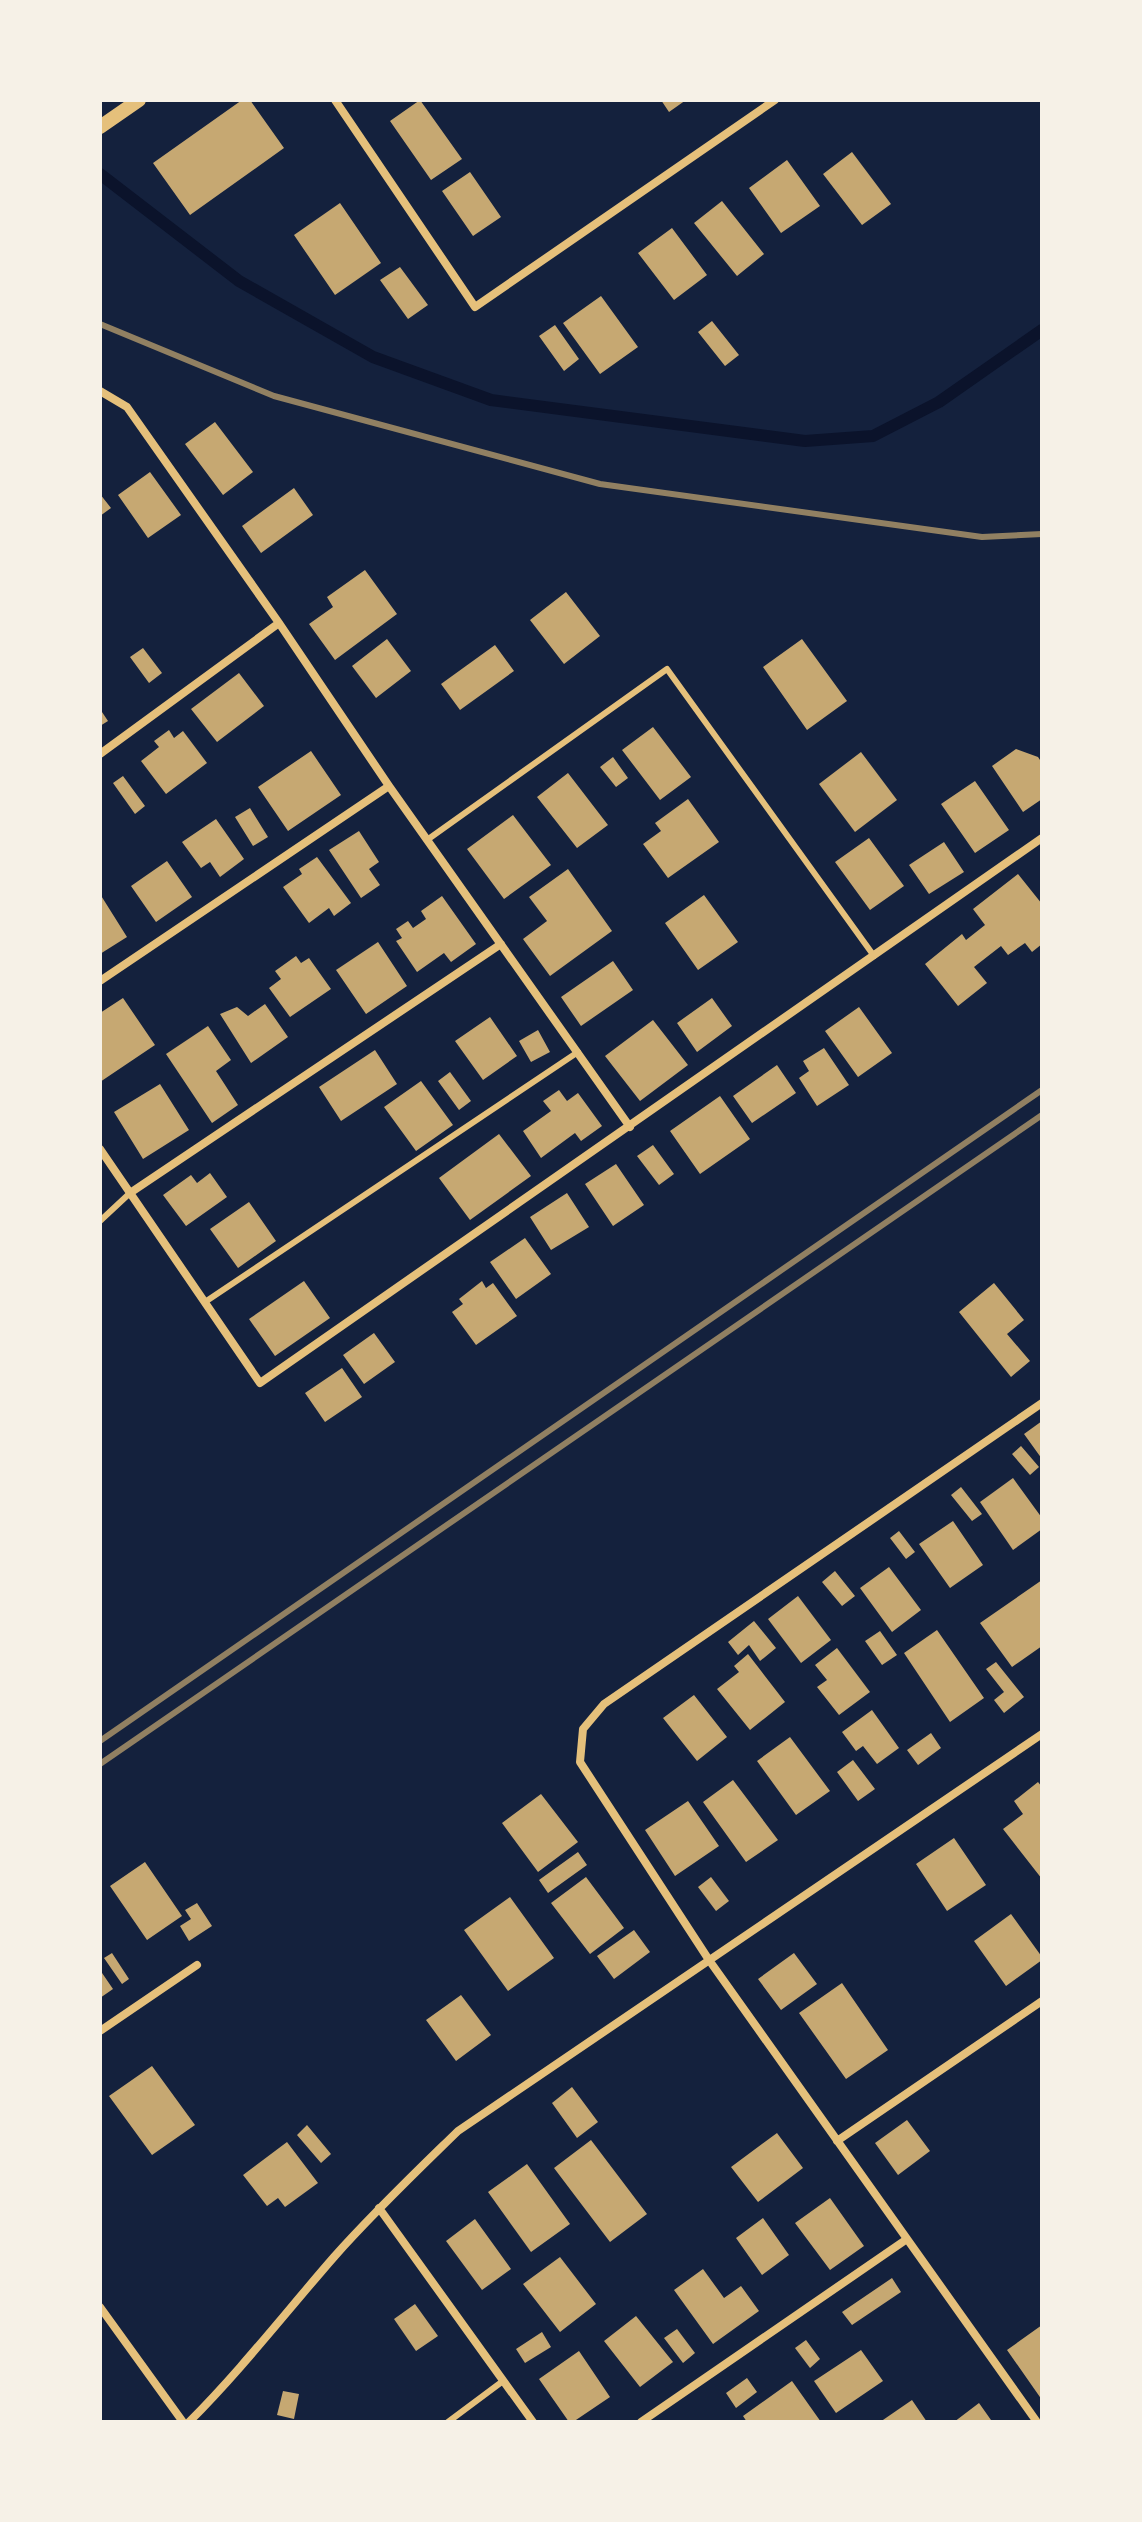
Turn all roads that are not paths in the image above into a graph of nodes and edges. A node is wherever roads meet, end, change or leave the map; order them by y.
1 (139, 100) edge
2 (335, 100) edge
3 (775, 100) edge
4 (100, 127) edge
5 (100, 391) edge
6 (279, 623) junction
7 (100, 754) edge
8 (389, 786) junction
9 (1042, 838) edge
10 (427, 840) junction
11 (501, 944) junction
12 (874, 956) junction
13 (100, 981) edge
14 (578, 1052) junction
15 (630, 1127) junction
16 (100, 1149) edge
17 (130, 1193) junction
18 (100, 1221) edge
19 (205, 1302) junction
20 (1042, 1403) edge
21 (1042, 1734) edge
22 (709, 1960) junction
23 (197, 1965) dead end
24 (1042, 2001) edge
25 (100, 2031) edge
26 (837, 2141) junction
27 (379, 2208) junction
28 (907, 2239) junction
29 (100, 2307) edge
30 (503, 2381) junction
31 (1033, 2421) edge
32 (183, 2422) edge
33 (189, 2422) edge
34 (448, 2422) edge
35 (533, 2422) edge
36 (641, 2422) edge

1 - 4 street
2 - 3 street
5 - 6 street
6 - 7 street
6 - 8 street
8 - 10 street
8 - 13 street
9 - 12 street
10 - 11 street
10 - 12 lane
11 - 14 street
11 - 17 street
12 - 15 street
14 - 15 street
14 - 19 lane
15 - 19 street
16 - 17 street
17 - 18 lane
17 - 19 street
20 - 22 street
21 - 22 street
22 - 26 street
22 - 27 street
23 - 25 street
24 - 26 street
26 - 28 street
27 - 30 street
27 - 33 street
28 - 31 street
28 - 36 street
29 - 32 street
30 - 34 lane
30 - 35 street

